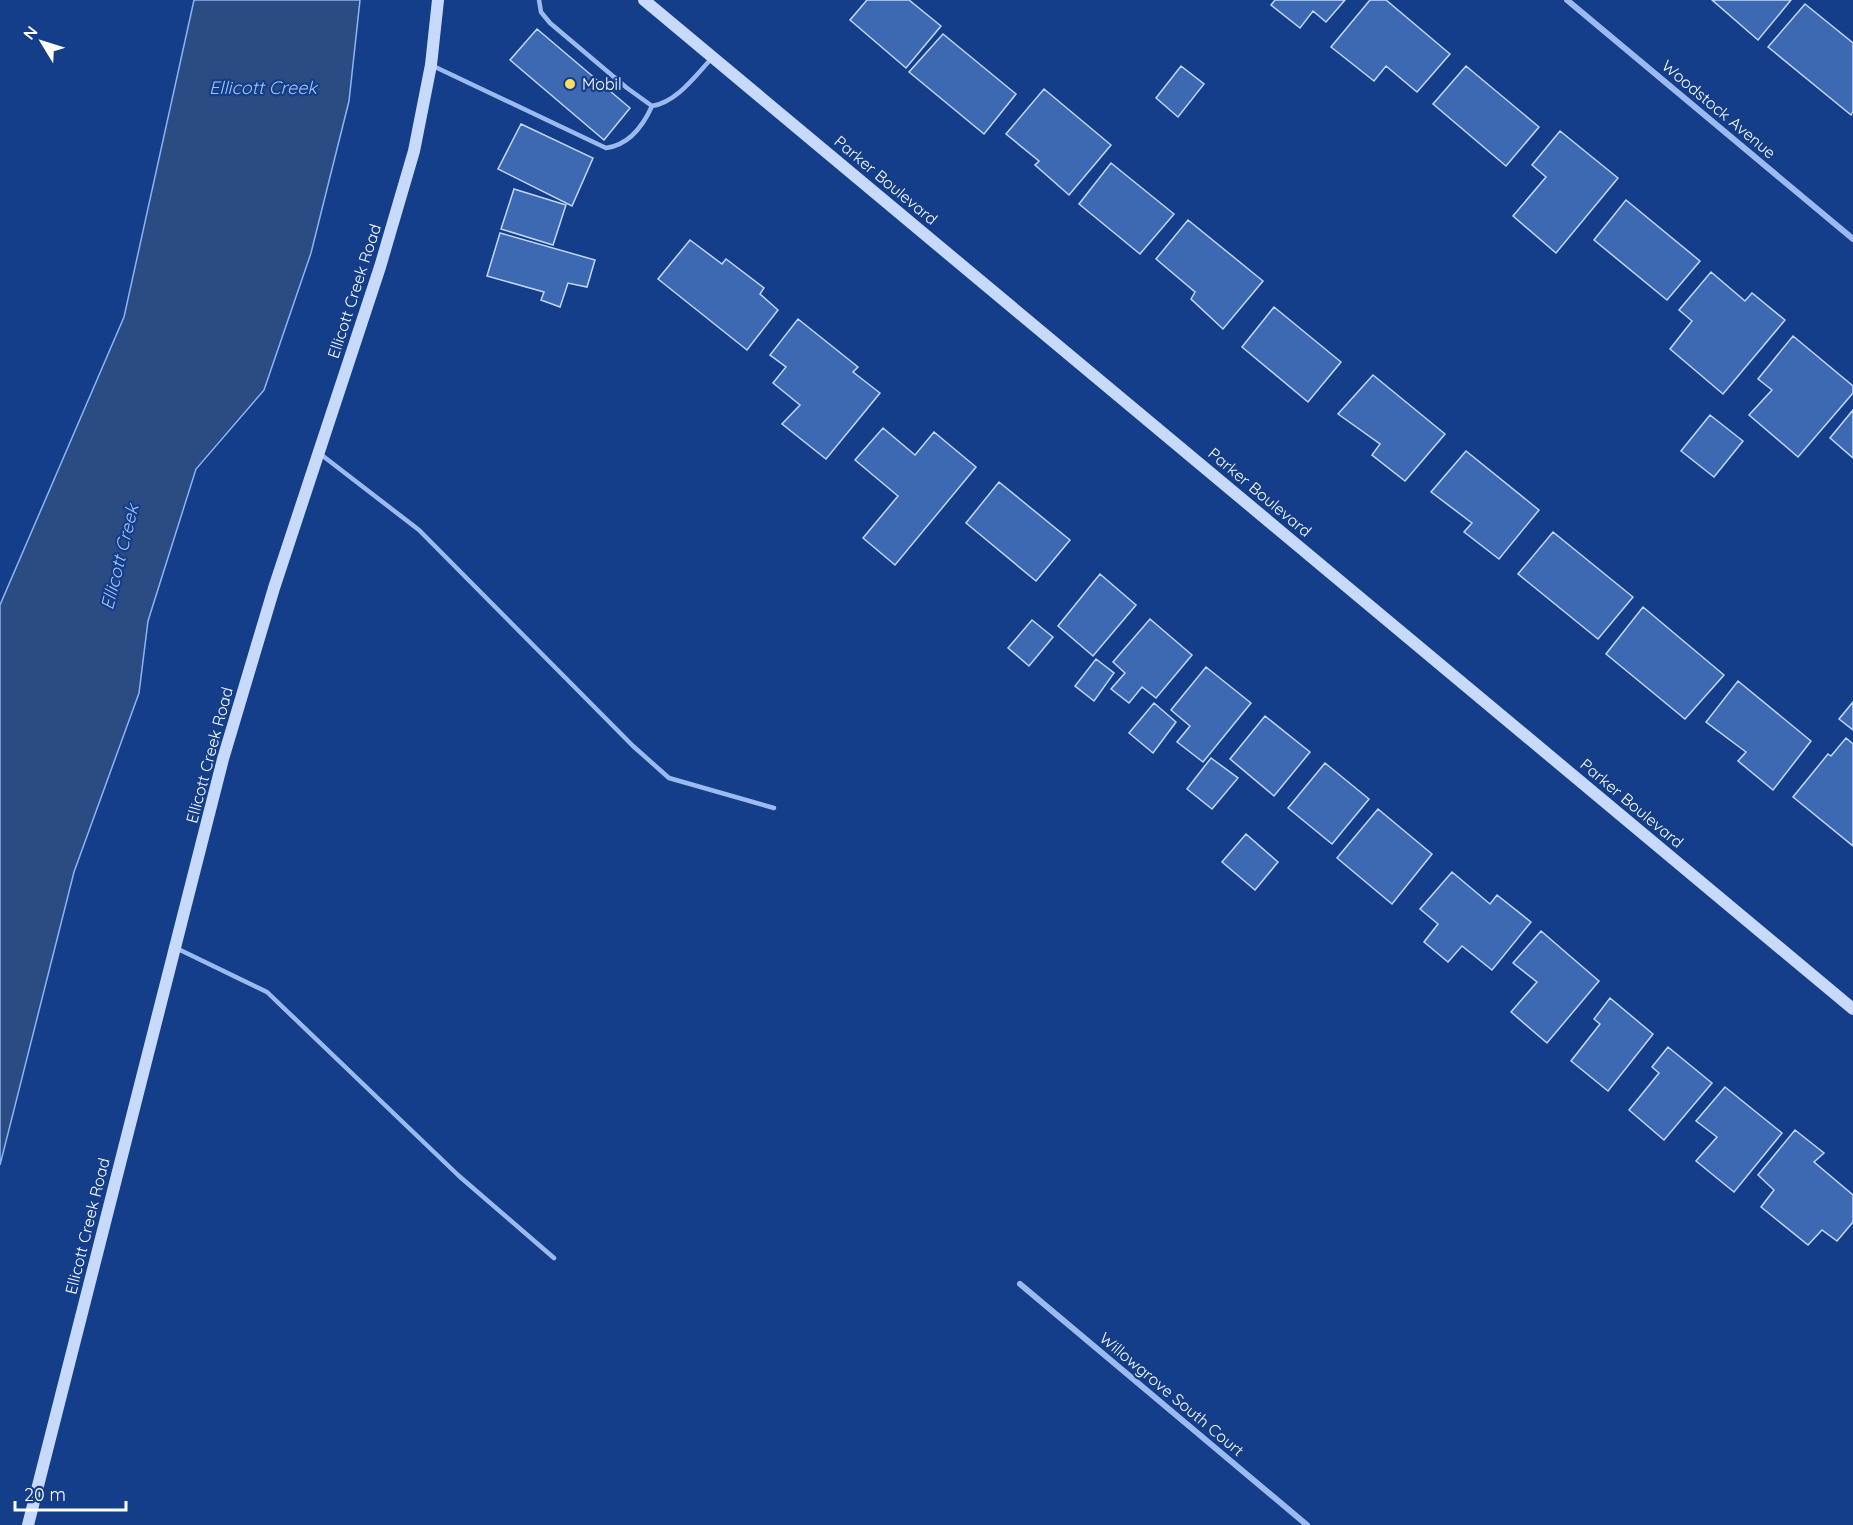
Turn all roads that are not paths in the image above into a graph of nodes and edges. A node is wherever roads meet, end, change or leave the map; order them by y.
1 (438, 0) edge
2 (539, 0) edge
3 (644, 0) edge
4 (1568, 0) edge
5 (713, 57) junction
6 (431, 65) junction
7 (652, 106) junction
8 (1853, 239) edge
9 (319, 453) junction
10 (774, 808) dead end
11 (176, 948) junction
12 (1853, 1009) edge
13 (554, 1258) dead end
14 (1020, 1284) dead end
15 (28, 1525) edge
16 (1307, 1525) edge

1 - 6 street, Ellicott Creek Road
2 - 7 lane
3 - 5 street, Parker Boulevard
4 - 8 street, Woodstock Avenue
5 - 7 lane
5 - 12 street, Parker Boulevard
6 - 7 lane
6 - 9 street, Ellicott Creek Road
9 - 10 lane
9 - 11 street, Ellicott Creek Road
11 - 13 lane
11 - 15 street, Ellicott Creek Road
14 - 16 street, Willowgrove South Court

